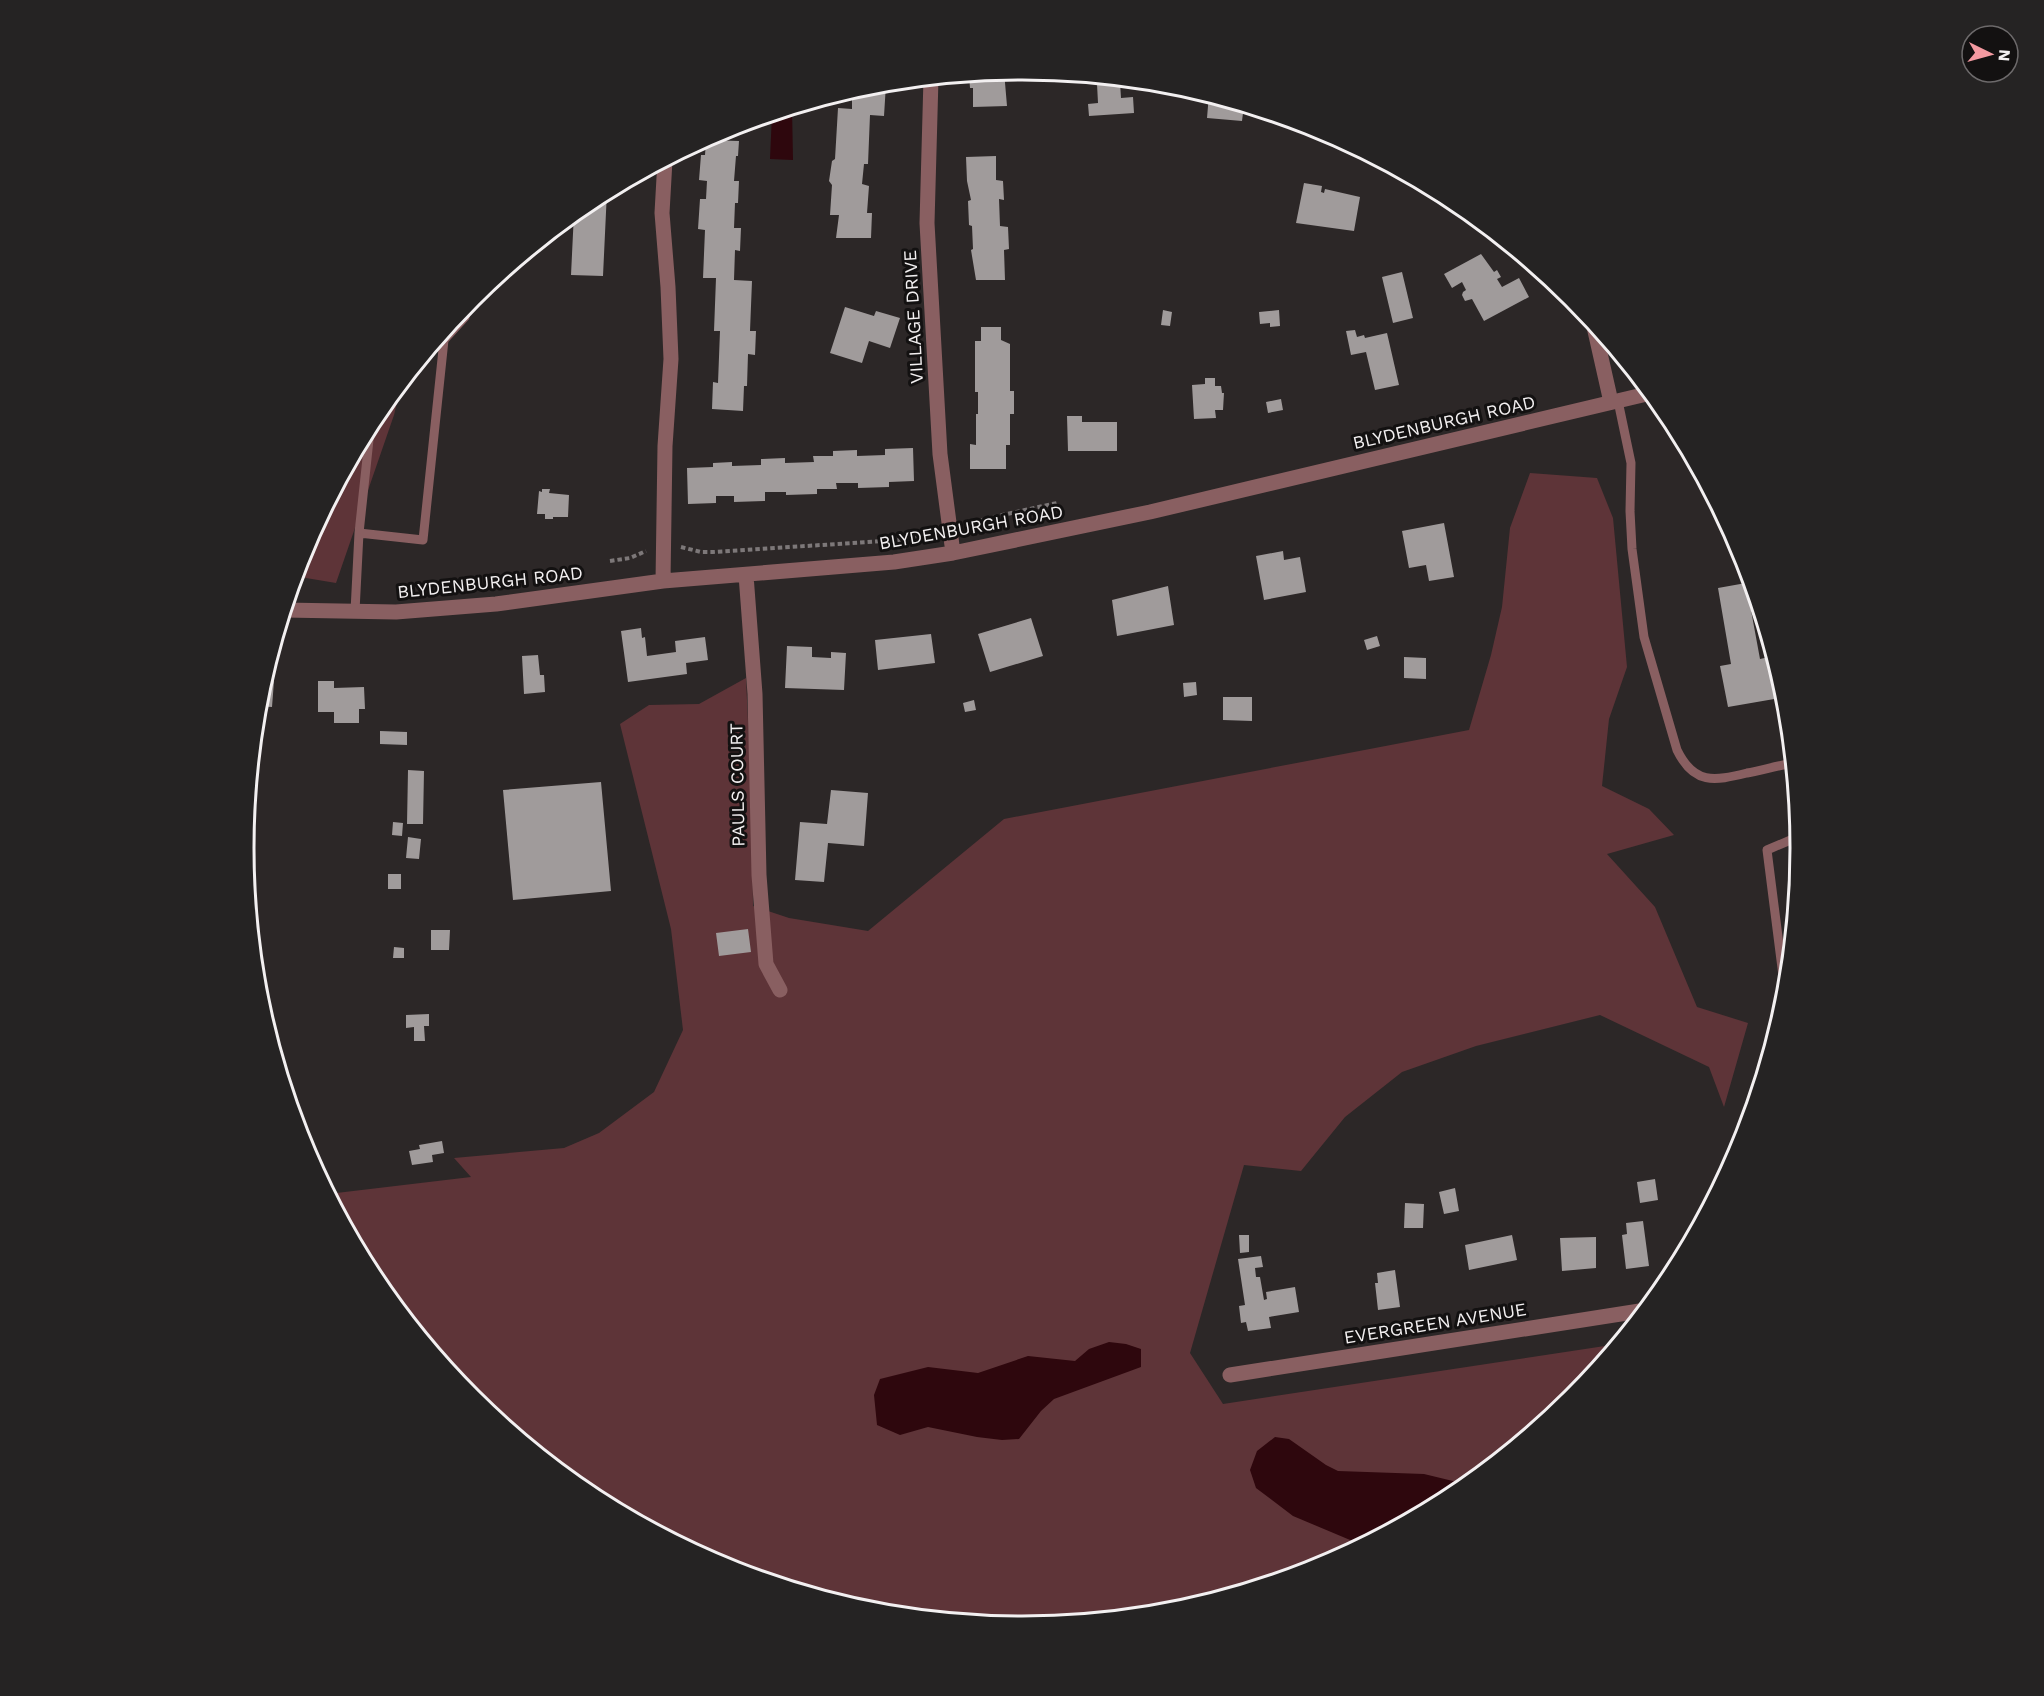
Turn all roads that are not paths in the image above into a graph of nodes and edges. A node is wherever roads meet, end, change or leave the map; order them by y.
1 (931, 85) edge
2 (665, 168) edge
3 (1598, 339) edge
4 (439, 347) edge
5 (1643, 395) edge
6 (1615, 401) junction
7 (369, 444) edge
8 (359, 533) junction
9 (953, 554) junction
10 (746, 575) junction
11 (663, 581) junction
12 (291, 610) edge
13 (355, 611) junction
14 (1786, 765) edge
15 (1790, 840) edge
16 (1781, 964) edge
17 (780, 990) dead end
18 (1635, 1312) edge
19 (1230, 1375) dead end

1 - 9 street, VILLAGE DRIVE
2 - 11 street
3 - 6 street
4 - 8 lane
5 - 6 street, BLYDENBURGH ROAD
6 - 9 street, BLYDENBURGH ROAD
6 - 14 lane
7 - 8 lane
8 - 13 lane
9 - 10 street, BLYDENBURGH ROAD
10 - 11 street, BLYDENBURGH ROAD
10 - 17 street, PAULS COURT
11 - 13 street, BLYDENBURGH ROAD
12 - 13 street, BLYDENBURGH ROAD
15 - 16 lane
18 - 19 street, EVERGREEN AVENUE

